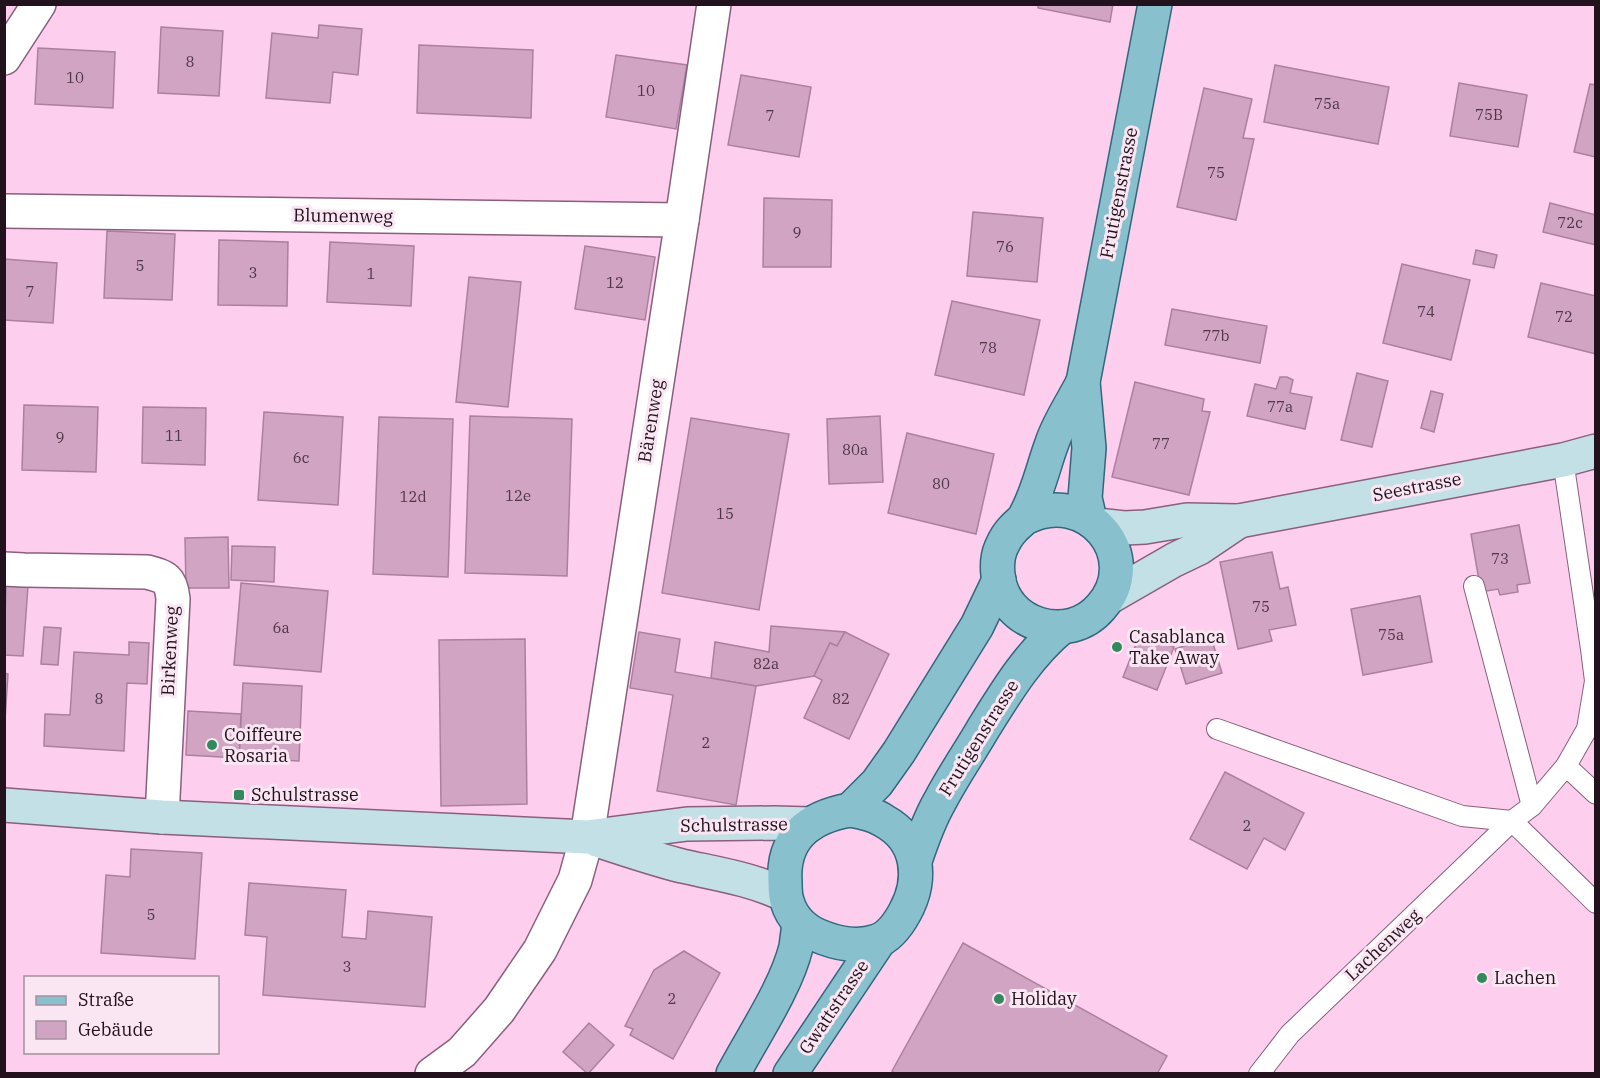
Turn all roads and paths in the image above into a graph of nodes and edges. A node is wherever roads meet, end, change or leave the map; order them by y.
1 (39, 4) edge
2 (714, 4) edge
3 (1155, 4) edge
4 (4, 58) edge
5 (4, 211) edge
6 (682, 220) junction
7 (1083, 382) junction
8 (1596, 451) edge
9 (1563, 460) junction
10 (1024, 518) junction
11 (1239, 521) junction
12 (1094, 522) junction
13 (4, 569) edge
14 (999, 580) junction
15 (1474, 586) dead end
16 (1108, 598) junction
17 (1062, 627) junction
18 (1217, 729) dead end
19 (1566, 766) junction
20 (1596, 794) edge
21 (4, 805) edge
22 (1532, 806) junction
23 (850, 810) junction
24 (162, 817) junction
25 (1512, 821) junction
26 (811, 824) junction
27 (587, 837) junction
28 (915, 861) junction
29 (1596, 903) edge
30 (792, 909) junction
31 (879, 941) junction
32 (432, 1074) edge
33 (733, 1074) edge
34 (790, 1074) edge
35 (1259, 1074) edge

1 - 4 street
2 - 6 street, Bärenweg
3 - 7 main road, Frutigenstrasse
5 - 6 street, Blumenweg
6 - 27 street, Bärenweg
7 - 10 main road, Frutigenstrasse
7 - 12 main road, Frutigenstrasse
8 - 9 street, Seestrasse
9 - 11 street, Seestrasse
9 - 19 lane, Lachenweg
10 - 12 main road
10 - 14 main road
11 - 12 street, Seestrasse
11 - 16 street, Seestrasse
12 - 16 main road
13 - 24 street, Birkenweg
14 - 17 main road
14 - 23 main road
15 - 22 lane
16 - 17 main road
17 - 28 main road, Frutigenstrasse
18 - 25 lane
19 - 20 lane
19 - 22 lane, Lachenweg
21 - 24 street, Schulstrasse
22 - 25 lane, Lachenweg
23 - 26 main road
23 - 28 main road
24 - 27 street, Schulstrasse
25 - 29 lane
25 - 35 lane, Lachenweg
26 - 27 street, Schulstrasse
26 - 30 main road
27 - 30 street, Schulstrasse
27 - 32 street, Bärenweg
28 - 31 main road
30 - 31 main road
30 - 33 main road
31 - 34 main road, Gwattstrasse

